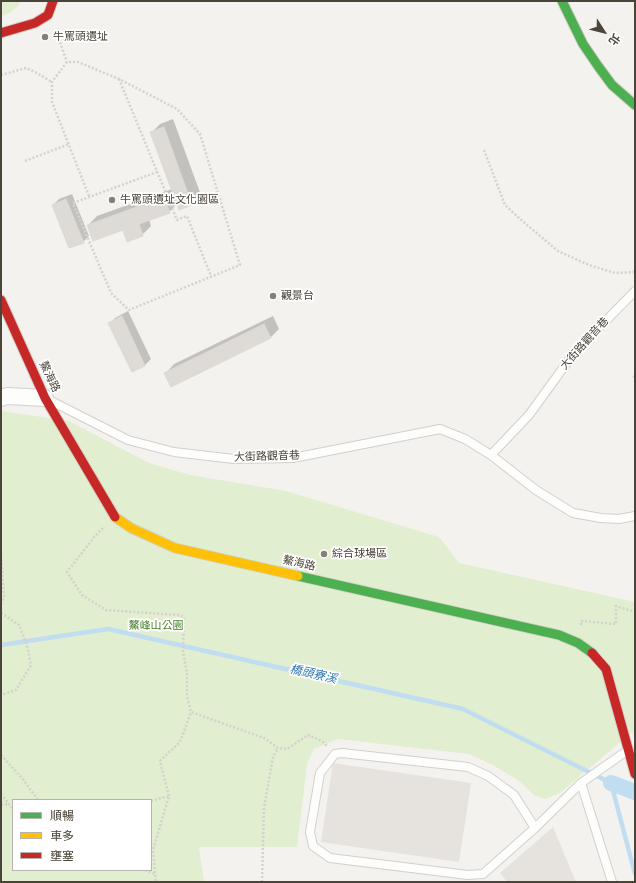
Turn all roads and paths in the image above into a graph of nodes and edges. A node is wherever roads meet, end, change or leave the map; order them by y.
1 (53, 1) edge
2 (568, 3) edge
3 (1, 33) edge
4 (1, 75) edge
5 (119, 78) junction
6 (52, 82) junction
7 (635, 105) edge
8 (69, 144) junction
9 (484, 150) dead end
10 (25, 161) dead end
11 (157, 172) junction
12 (89, 196) junction
13 (635, 272) edge
14 (211, 276) junction
15 (635, 291) edge
16 (1, 300) edge
17 (1, 398) edge
18 (45, 398) junction
19 (492, 455) junction
20 (114, 516) junction
21 (635, 516) edge
22 (1, 555) edge
23 (1, 604) edge
24 (635, 612) edge
25 (1, 613) edge
26 (578, 643) junction
27 (1, 696) edge
28 (191, 712) junction
29 (278, 748) junction
30 (628, 750) junction
31 (334, 754) junction
32 (1, 755) edge
33 (635, 774) edge
34 (581, 783) junction
35 (1, 794) edge
36 (169, 796) junction
37 (37, 799) edge
38 (152, 801) edge
39 (9, 804) junction
40 (1, 805) edge
41 (12, 808) edge
42 (535, 828) junction
43 (148, 871) edge
44 (156, 874) junction
45 (156, 882) edge
46 (262, 882) edge
47 (612, 882) edge

1 - 3 street
2 - 7 street
4 - 6 path
5 - 6 path
5 - 11 path
5 - 14 path
6 - 8 path
8 - 10 path
8 - 12 path
9 - 13 path
11 - 12 path
11 - 14 path
12 - 14 path
15 - 19 lane, 大街路觀音巷
16 - 18 street, 鰲海路
17 - 18 street
18 - 19 lane, 大街路觀音巷
18 - 20 street, 鰲海路
19 - 21 lane, 大街路觀音巷
20 - 26 street, 鰲海路
20 - 28 path
22 - 23 path
24 - 26 path
25 - 27 path
26 - 30 street, 鰲海路
28 - 29 path
28 - 36 path
29 - 31 path
29 - 46 path
30 - 33 street, 鰲海路
30 - 34 lane
31 - 42 lane
31 - 42 lane
32 - 37 path
34 - 42 lane
34 - 47 lane
35 - 39 path
36 - 38 path
36 - 44 path
39 - 40 path
39 - 41 path
43 - 44 path
44 - 45 path

